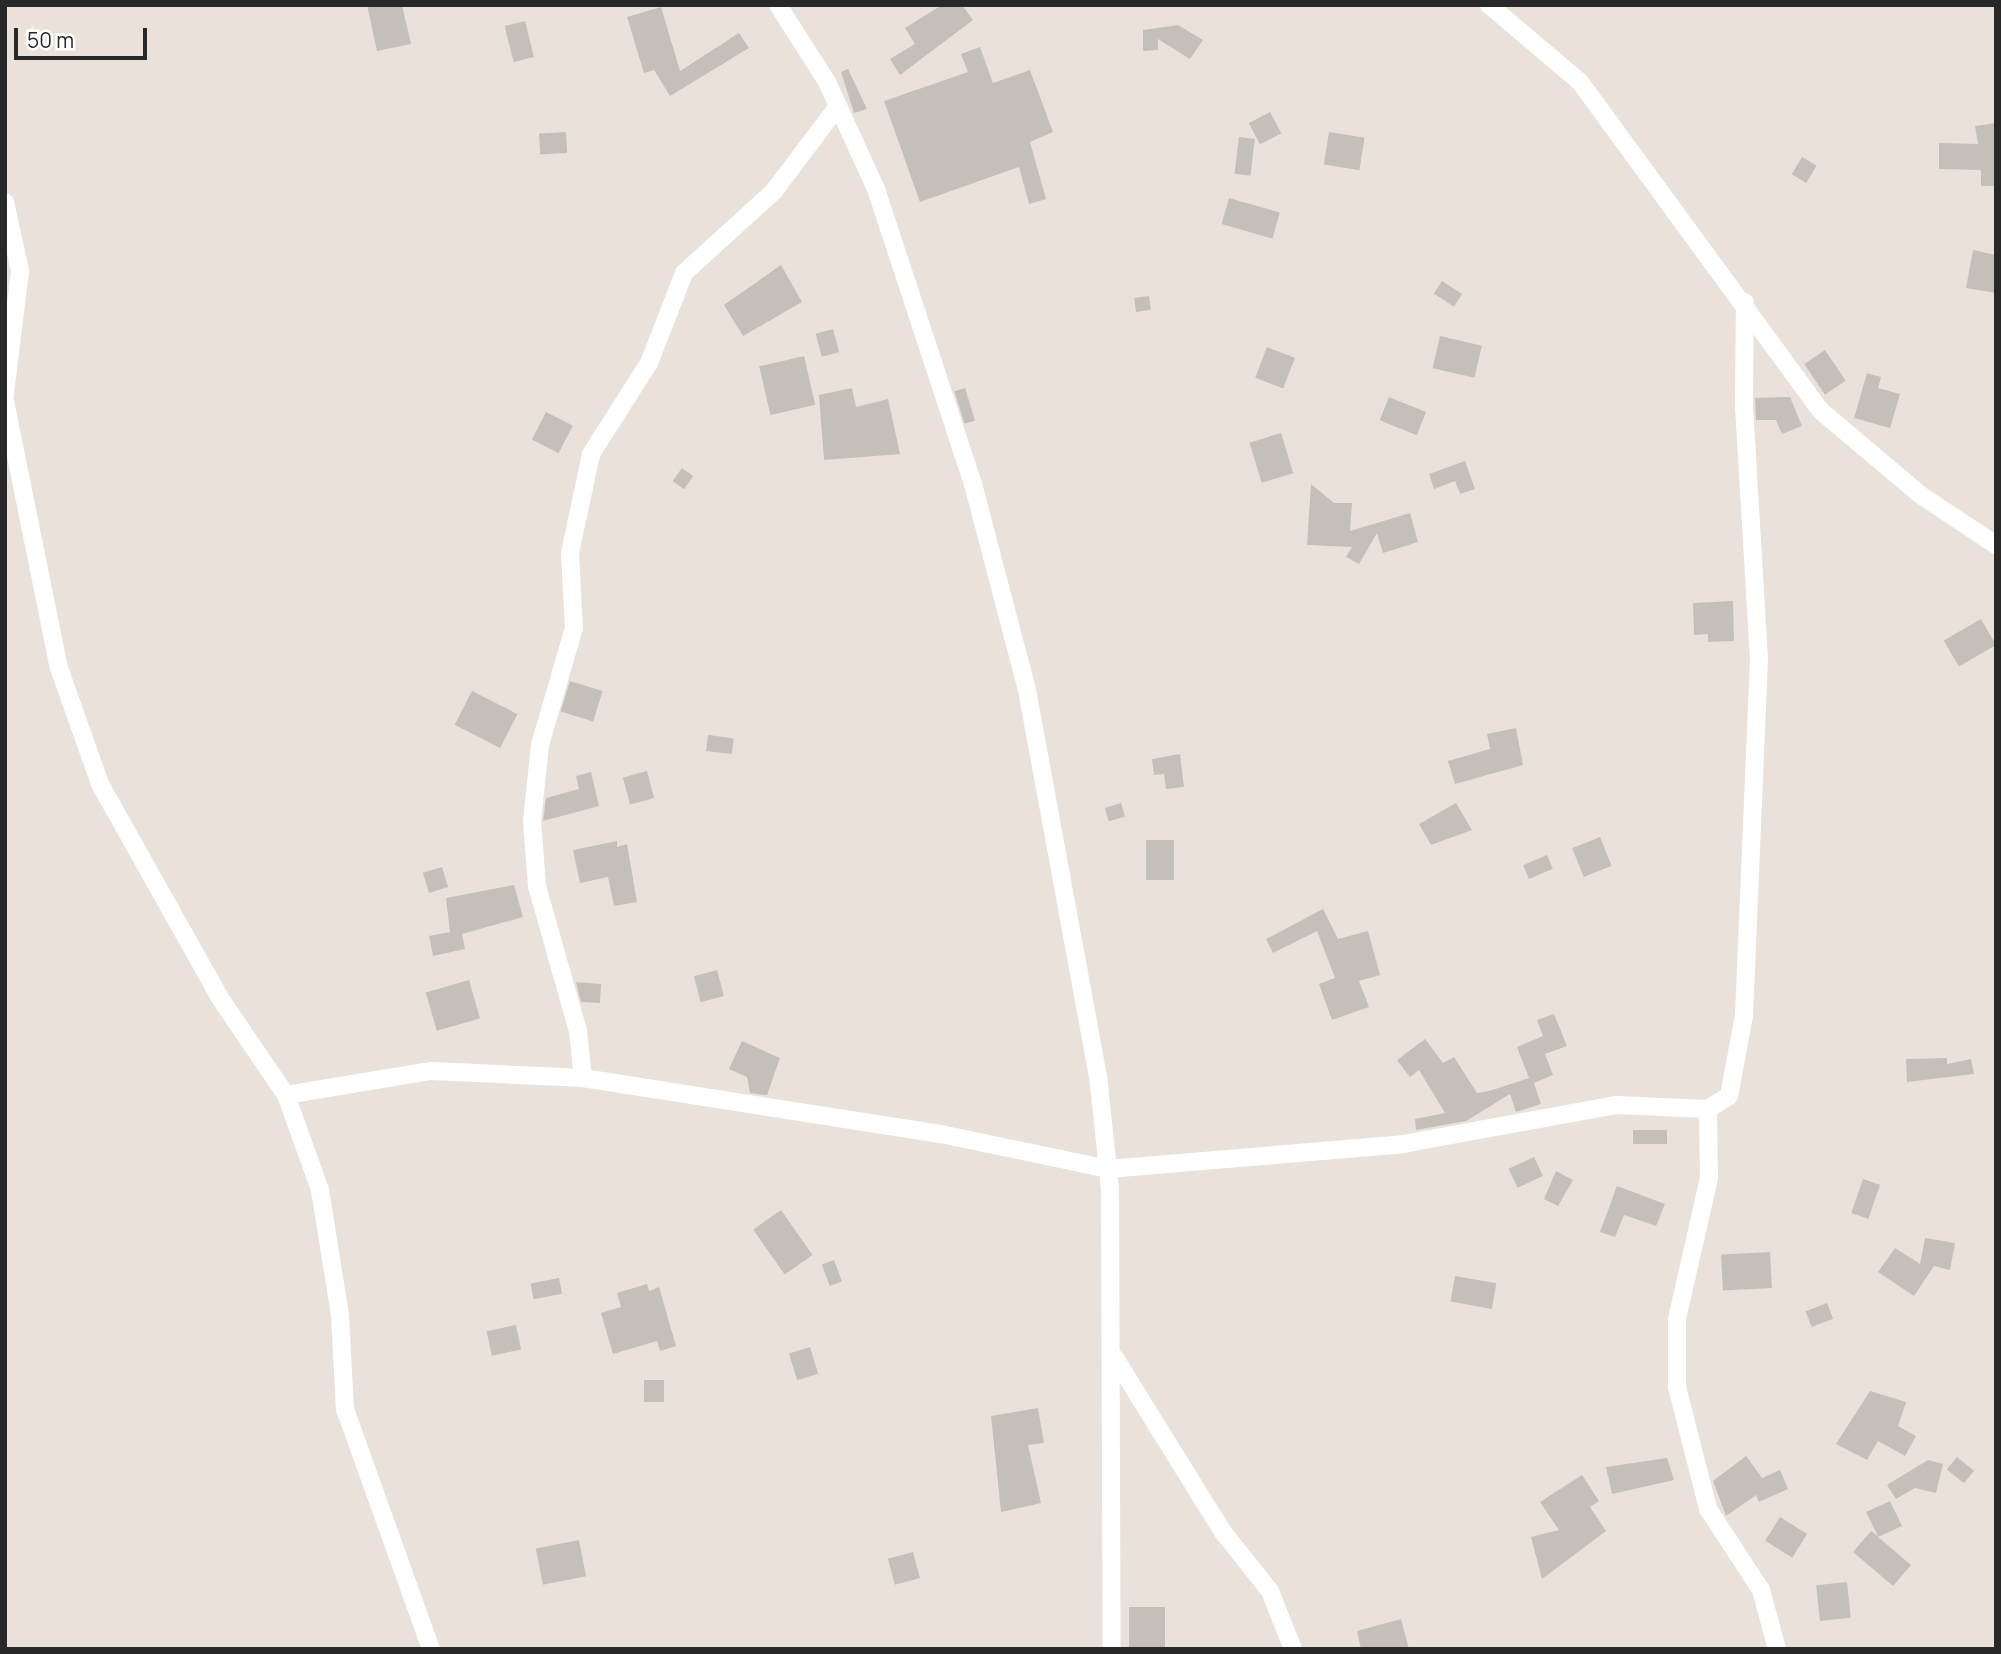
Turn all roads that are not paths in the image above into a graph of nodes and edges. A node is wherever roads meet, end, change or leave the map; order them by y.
1 (778, 5) edge
2 (1489, 5) edge
3 (838, 106) junction
4 (5, 202) edge
5 (1745, 302) junction
6 (5, 394) edge
7 (5, 401) edge
8 (1996, 545) edge
9 (583, 1079) junction
10 (286, 1095) junction
11 (1708, 1109) junction
12 (1108, 1169) junction
13 (1115, 1358) junction
14 (431, 1649) edge
15 (1112, 1649) edge
16 (1293, 1649) edge
17 (1777, 1649) edge

1 - 3 street
2 - 5 street
3 - 9 street
3 - 12 street
4 - 6 street
5 - 8 street
5 - 11 street
7 - 10 street
9 - 10 street
9 - 12 street
10 - 14 street
11 - 12 street
11 - 17 street
12 - 13 street
13 - 15 street
13 - 16 street

